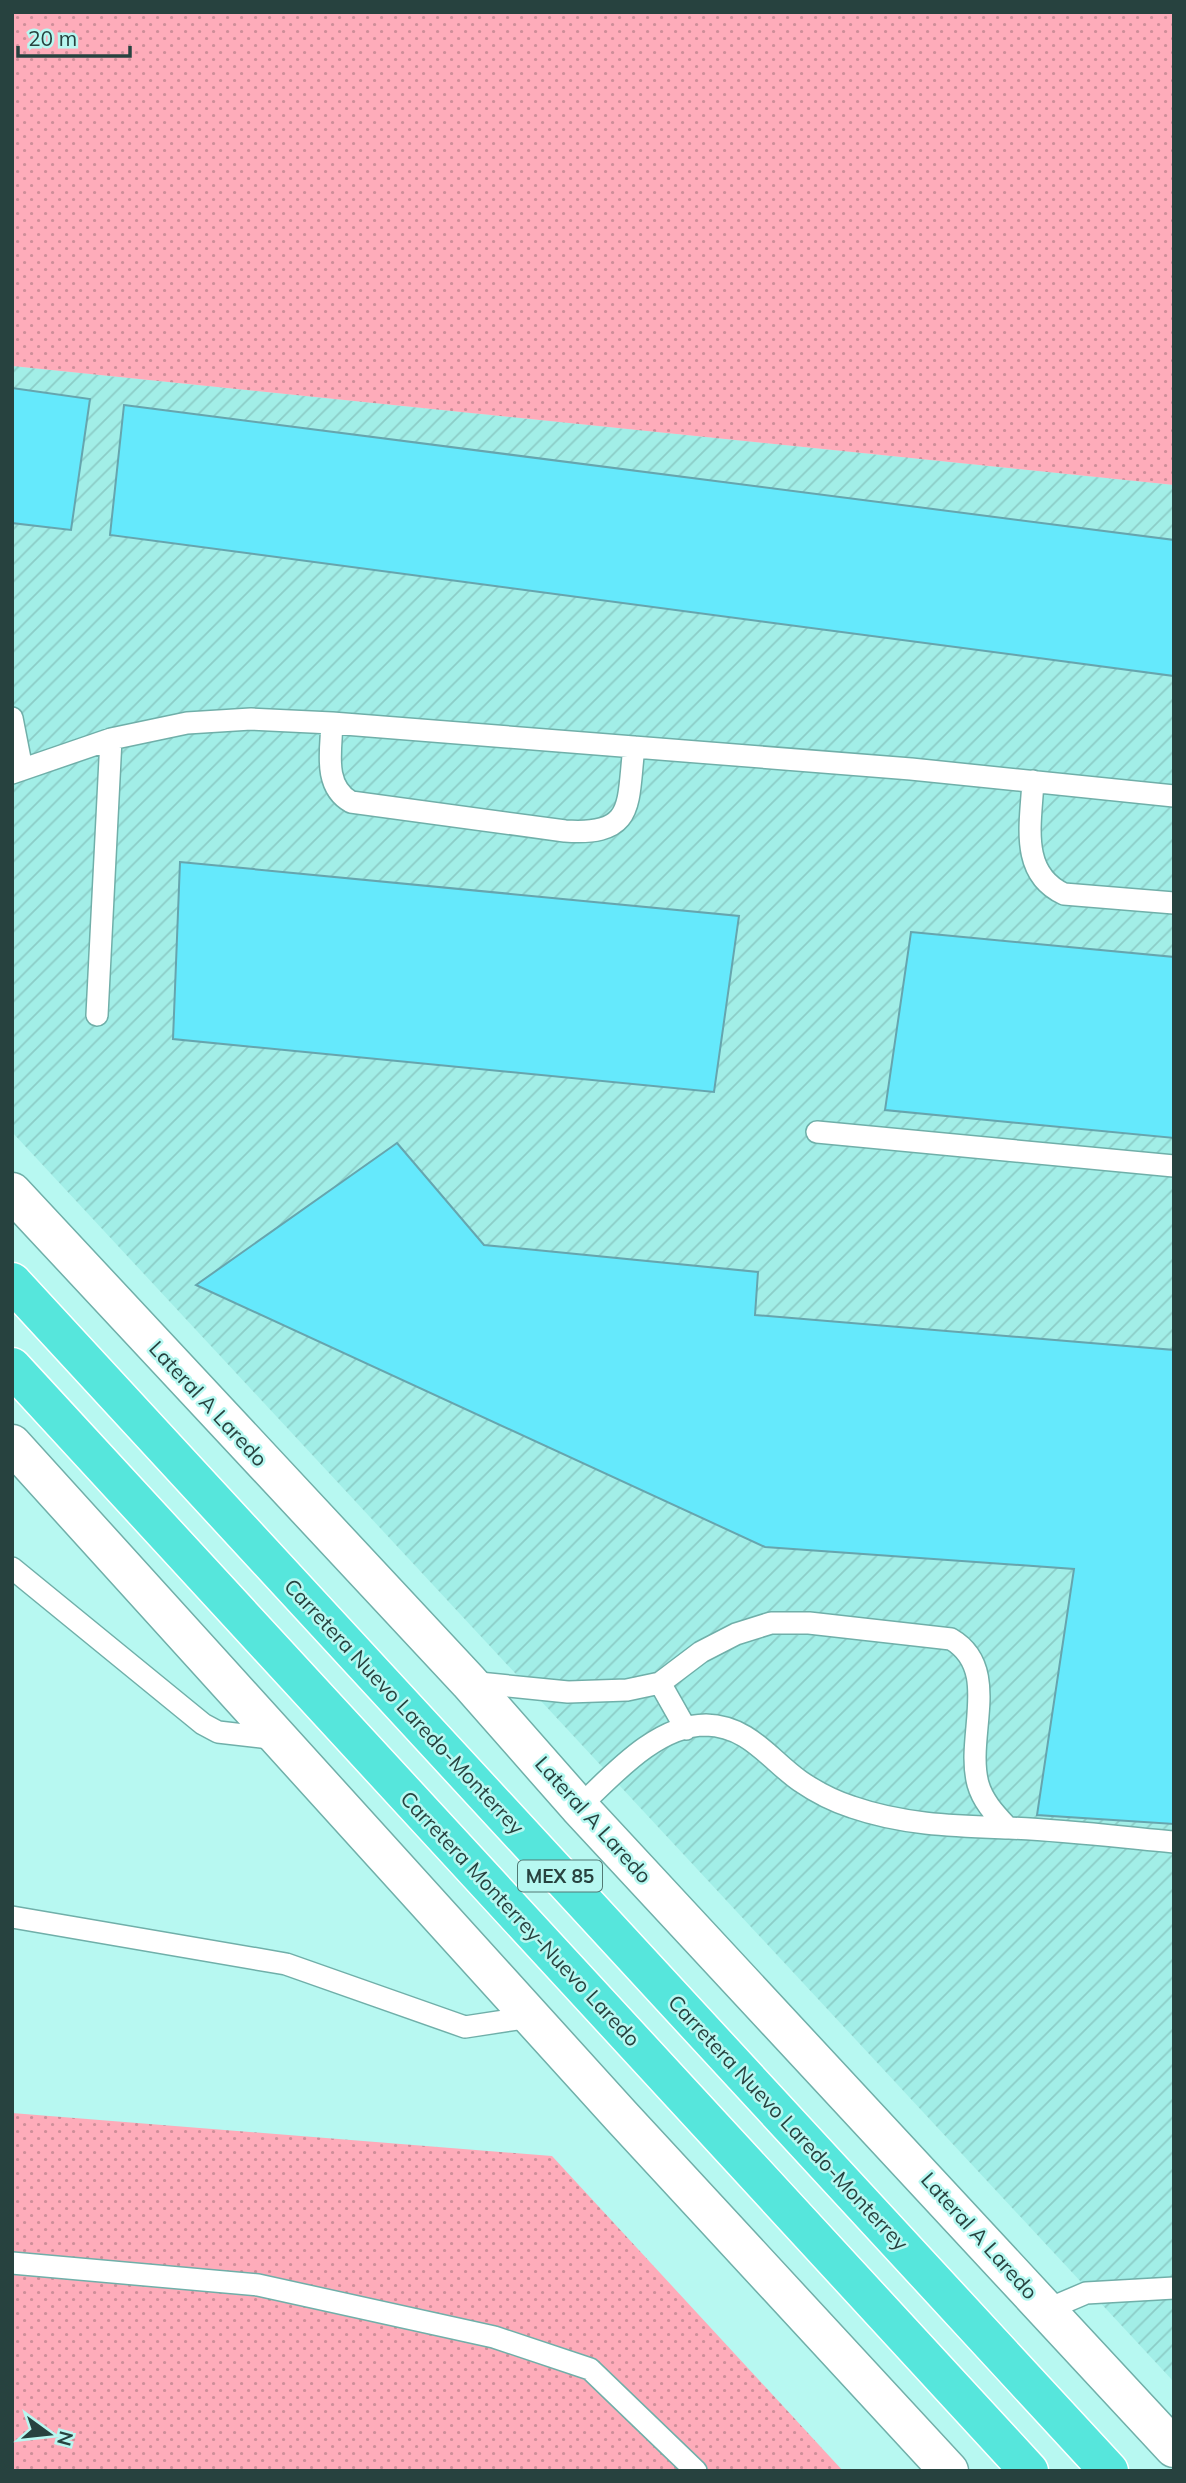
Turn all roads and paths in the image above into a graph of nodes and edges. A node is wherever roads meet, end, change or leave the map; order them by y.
1 (12, 718) edge
2 (332, 723) junction
3 (111, 740) junction
4 (634, 747) junction
5 (17, 771) edge
6 (1033, 781) junction
7 (1174, 796) edge
8 (1174, 903) edge
9 (97, 1015) dead end
10 (817, 1132) dead end
11 (1174, 1166) edge
12 (12, 1192) edge
13 (12, 1282) edge
14 (12, 1367) edge
15 (12, 1444) edge
16 (12, 1568) edge
17 (469, 1682) junction
18 (660, 1683) junction
19 (686, 1729) junction
20 (279, 1739) junction
21 (579, 1807) junction
22 (1008, 1828) junction
23 (1174, 1842) edge
24 (12, 1917) edge
25 (531, 2017) junction
26 (12, 2263) edge
27 (1174, 2288) edge
28 (1046, 2310) junction
29 (1174, 2448) edge
30 (696, 2471) edge
31 (949, 2471) edge
32 (1028, 2471) edge
33 (1109, 2471) edge

1 - 5 lane
2 - 3 lane
2 - 4 lane
2 - 4 lane
3 - 5 lane
3 - 9 lane
4 - 6 lane
6 - 7 lane
6 - 8 lane
10 - 11 lane
12 - 17 street, Lateral A Laredo
13 - 33 highway, Carretera Nuevo Laredo-Monterrey / MEX 85
14 - 32 highway, Carretera Monterrey-Nuevo Laredo / MEX 85
15 - 20 street
16 - 20 lane
17 - 18 lane
17 - 21 street, Lateral A Laredo
18 - 19 lane
18 - 22 lane
19 - 21 lane
19 - 22 lane
20 - 25 street
21 - 28 street, Lateral A Laredo
22 - 23 lane
24 - 25 lane
25 - 31 street
26 - 30 lane
27 - 28 lane
28 - 29 street, Lateral A Laredo

